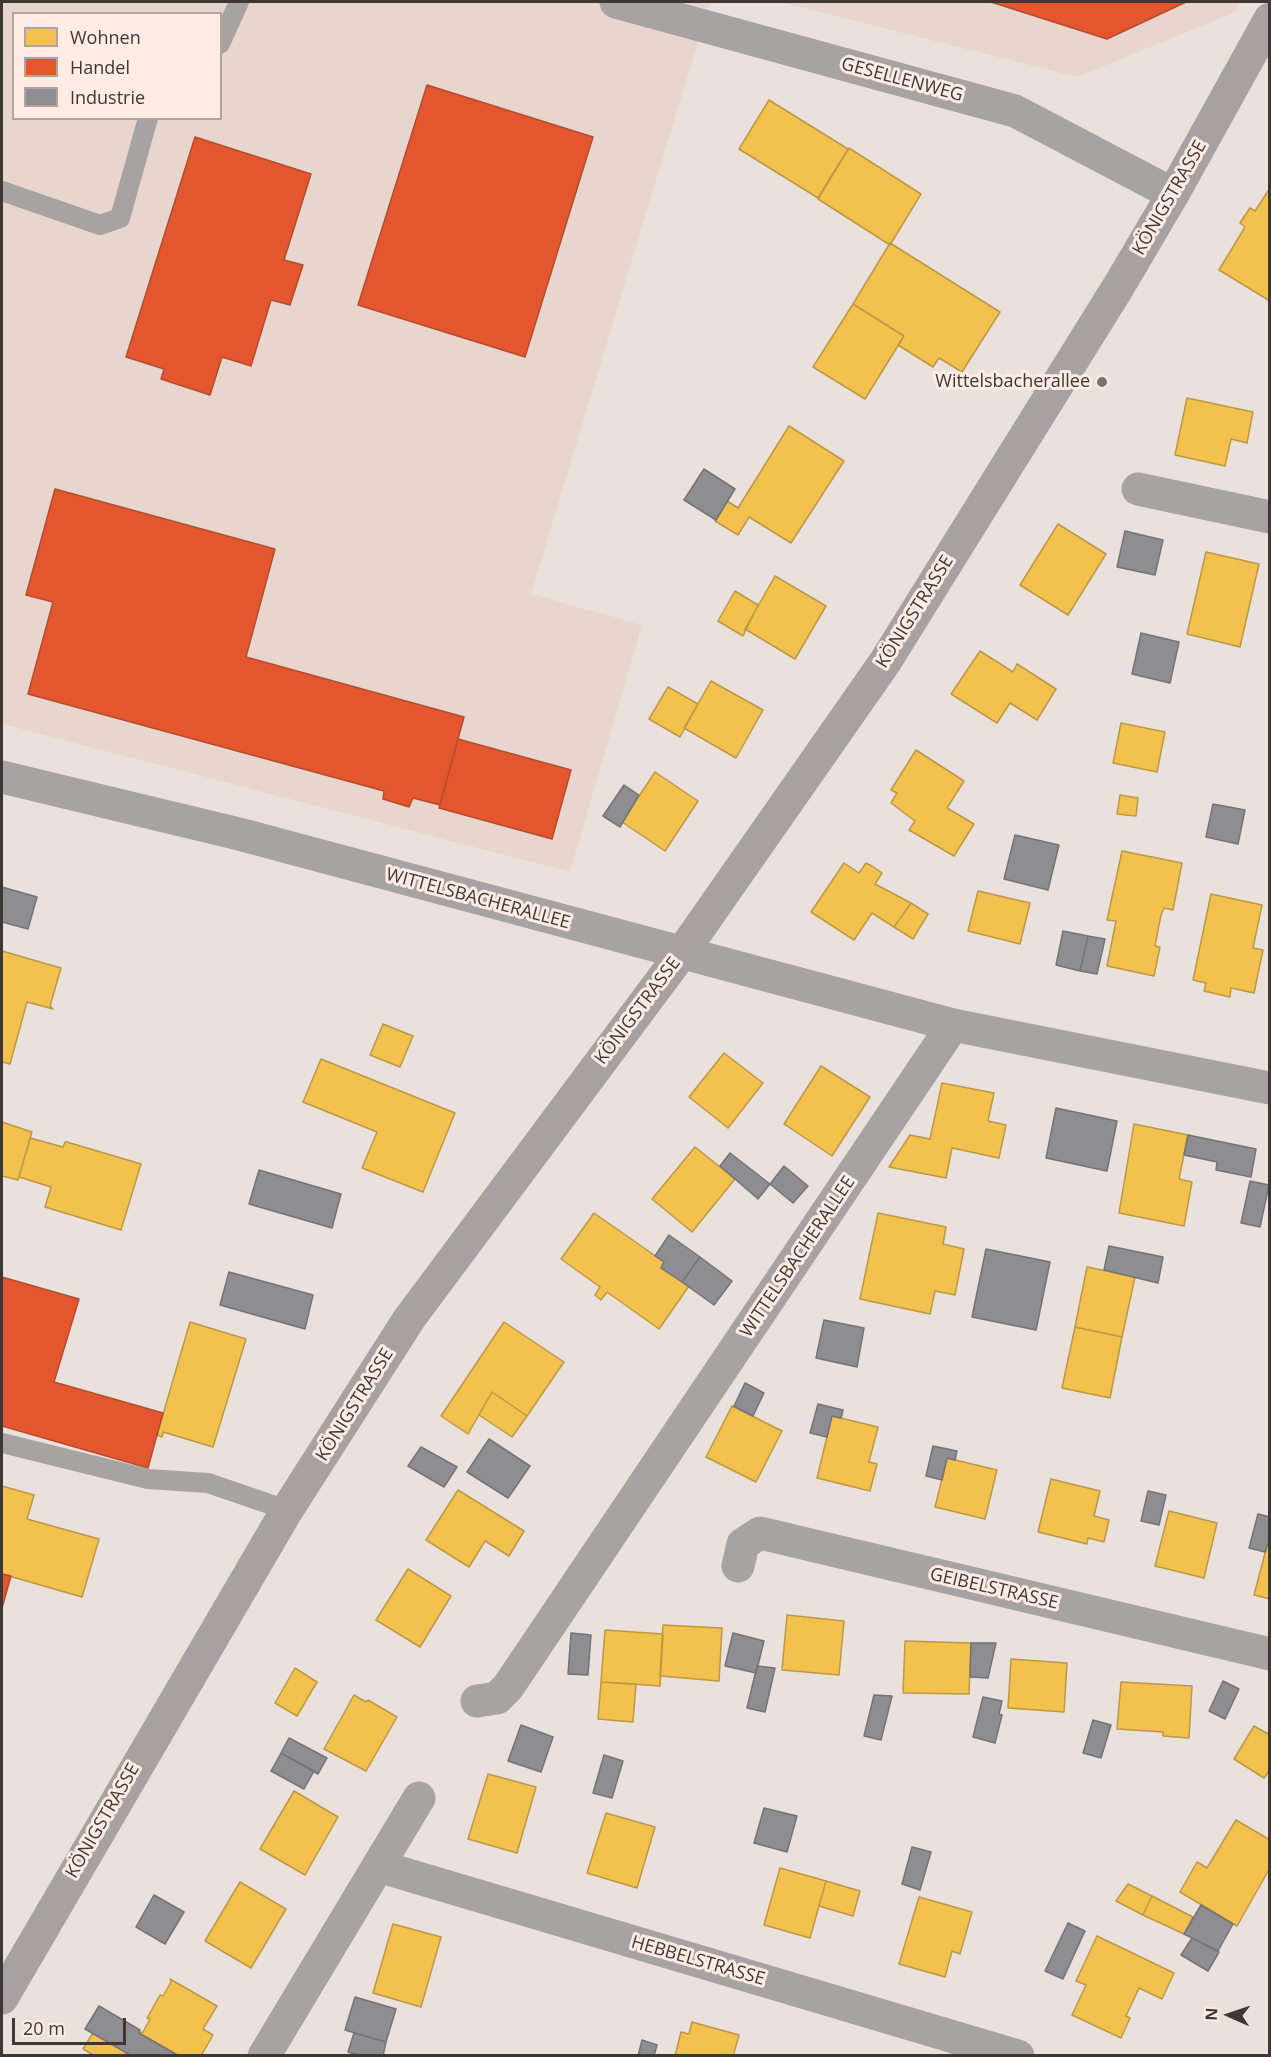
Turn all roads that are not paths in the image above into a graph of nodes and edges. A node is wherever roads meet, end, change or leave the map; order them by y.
1 (239, 2) edge
2 (616, 2) edge
3 (1269, 20) edge
4 (222, 40) edge
5 (147, 120) edge
6 (2, 191) edge
7 (1173, 194) junction
8 (1138, 489) dead end
9 (1269, 517) edge
10 (2, 777) edge
11 (681, 954) junction
12 (953, 1025) junction
13 (1269, 1088) edge
14 (2, 1443) edge
15 (287, 1510) junction
16 (738, 1566) dead end
17 (1269, 1654) edge
18 (477, 1701) dead end
19 (419, 1798) dead end
20 (378, 1866) junction
21 (2, 1998) edge
22 (264, 2055) edge
23 (1018, 2055) edge

1 - 4 lane
2 - 7 street, GESELLENWEG
3 - 7 main road, KÖNIGSTRASSE
5 - 6 lane
7 - 11 main road, KÖNIGSTRASSE
8 - 9 street
10 - 11 street, WITTELSBACHERALLEE
11 - 12 street, WITTELSBACHERALLEE
11 - 15 main road, KÖNIGSTRASSE
12 - 13 street, WITTELSBACHERALLEE
12 - 18 street, WITTELSBACHERALLEE
14 - 15 lane
15 - 21 main road, KÖNIGSTRASSE
16 - 17 street, GEIBELSTRASSE
19 - 20 street
20 - 22 street
20 - 23 street, HEBBELSTRASSE

